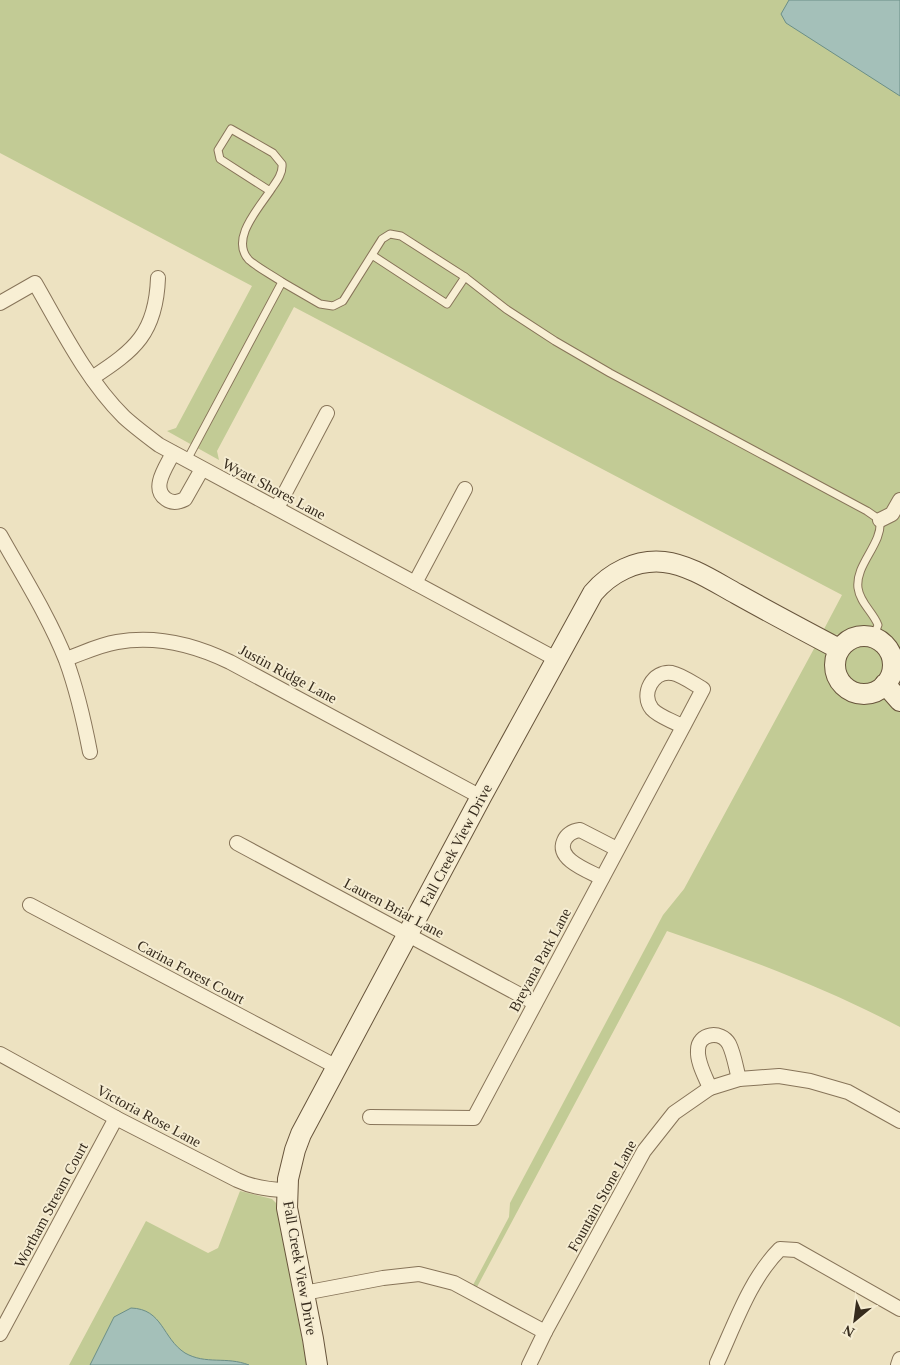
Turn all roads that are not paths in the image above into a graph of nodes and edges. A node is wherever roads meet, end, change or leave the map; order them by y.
1 (270, 191) junction
2 (372, 255) junction
3 (465, 277) junction
4 (158, 278) dead end
5 (282, 282) junction
6 (0, 303) edge
7 (92, 378) junction
8 (327, 412) dead end
9 (173, 453) junction
10 (186, 461) junction
11 (202, 469) junction
12 (465, 489) dead end
13 (900, 500) edge
14 (277, 508) junction
15 (880, 520) junction
16 (0, 535) edge
17 (415, 583) junction
18 (873, 638) junction
19 (839, 649) junction
20 (66, 659) junction
21 (556, 659) junction
22 (885, 684) junction
23 (900, 701) edge
24 (683, 726) dead end
25 (90, 752) dead end
26 (481, 796) junction
27 (237, 843) dead end
28 (618, 849) junction
29 (602, 878) junction
30 (30, 905) dead end
31 (408, 934) junction
32 (536, 1003) junction
33 (0, 1054) edge
34 (337, 1067) junction
35 (738, 1079) junction
36 (710, 1088) junction
37 (370, 1117) dead end
38 (116, 1118) junction
39 (900, 1121) edge
40 (287, 1190) junction
41 (304, 1293) junction
42 (900, 1309) edge
43 (545, 1332) junction
44 (0, 1334) edge
45 (900, 1360) edge
46 (718, 1363) dead end
47 (317, 1365) edge
48 (529, 1365) edge
49 (898, 1365) edge

1 - 1 lane
1 - 5 lane
2 - 3 lane
2 - 3 lane
2 - 5 lane
3 - 15 lane
4 - 7 street
5 - 10 lane
6 - 7 street, Wyatt Shores Lane
7 - 9 street, Wyatt Shores Lane
8 - 14 street
9 - 10 street, Wyatt Shores Lane
9 - 11 street
10 - 11 street, Wyatt Shores Lane
11 - 14 street, Wyatt Shores Lane
12 - 17 street
13 - 15 street
14 - 17 street, Wyatt Shores Lane
15 - 18 lane
16 - 20 street
17 - 21 street, Wyatt Shores Lane
18 - 19 street
18 - 22 street
19 - 21 street, Fall Creek View Drive
19 - 22 street
20 - 25 street
20 - 26 street, Justin Ridge Lane
21 - 26 street, Fall Creek View Drive
22 - 23 street
24 - 28 street, Breyana Park Lane
26 - 31 street, Fall Creek View Drive
27 - 31 street, Lauren Briar Lane
28 - 29 street, Breyana Park Lane
28 - 29 street
29 - 32 street, Breyana Park Lane
30 - 34 street, Carina Forest Court
31 - 32 street, Lauren Briar Lane
31 - 34 street, Fall Creek View Drive
32 - 37 street, Breyana Park Lane
33 - 38 street, Victoria Rose Lane
34 - 40 street, Fall Creek View Drive
35 - 36 street, Fountain Stone Lane
35 - 36 street
35 - 39 street, Fountain Stone Lane
36 - 43 street, Fountain Stone Lane
38 - 40 street, Victoria Rose Lane
38 - 44 street, Wortham Stream Court
40 - 41 street, Fall Creek View Drive
41 - 43 street
41 - 47 street, Fall Creek View Drive
42 - 46 street
43 - 48 street, Fountain Stone Lane
45 - 49 street

